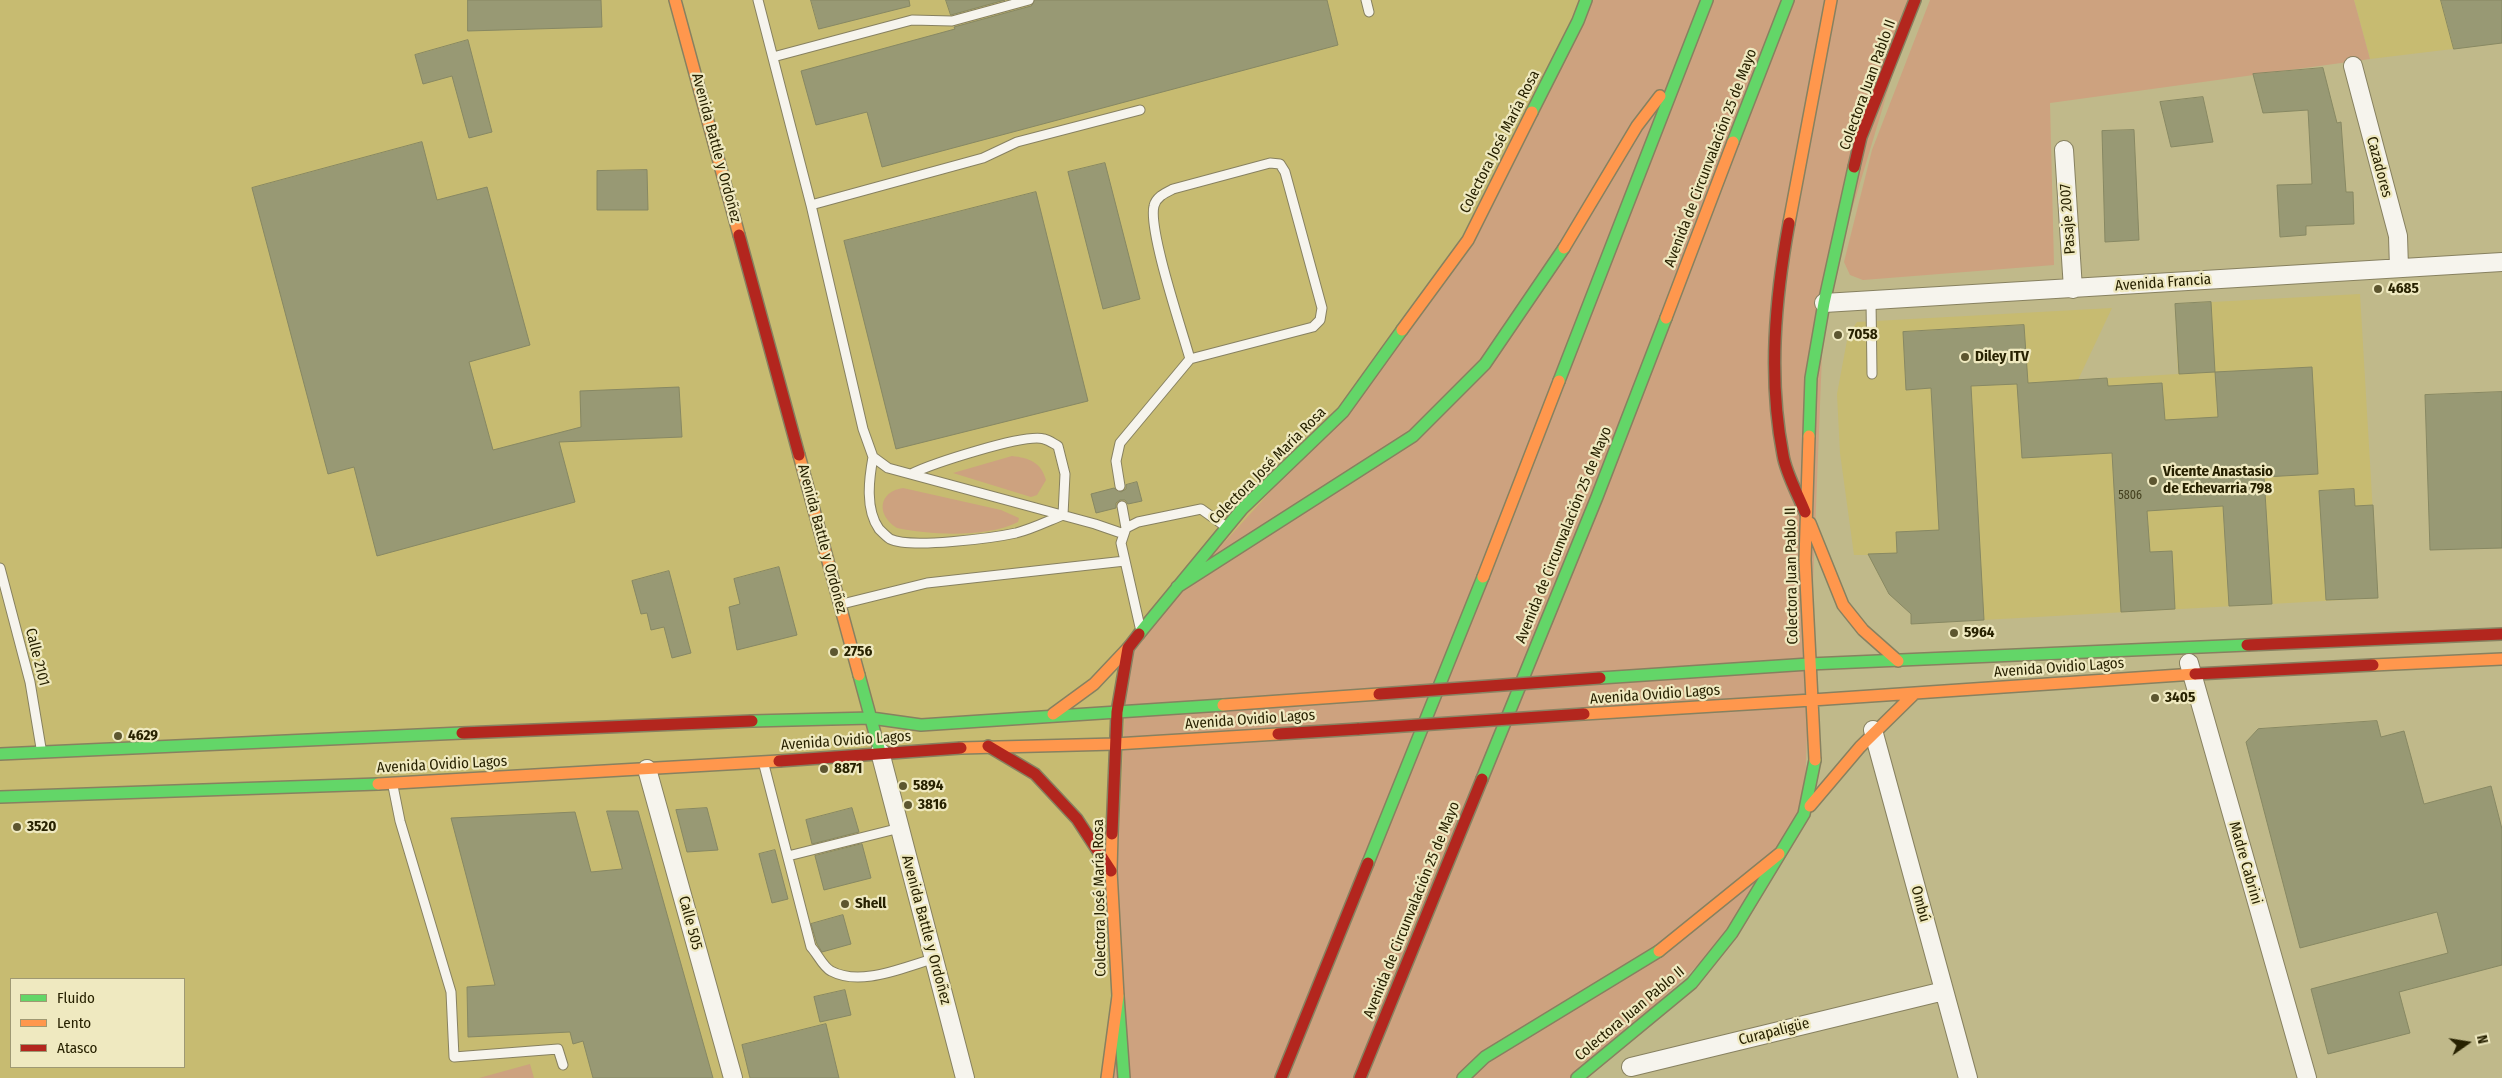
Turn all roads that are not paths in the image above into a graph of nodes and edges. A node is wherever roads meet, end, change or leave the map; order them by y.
1 (675, 0) edge
2 (758, 0) edge
3 (1029, 0) edge
4 (1366, 0) edge
5 (1586, 0) edge
6 (1707, 0) edge
7 (1788, 0) edge
8 (1831, 0) edge
9 (1915, 0) edge
10 (1369, 12) dead end
11 (773, 57) junction
12 (2353, 66) dead end
13 (1678, 74) junction
14 (1140, 110) dead end
15 (2064, 150) dead end
16 (811, 205) junction
17 (2502, 262) edge
18 (2399, 268) junction
19 (2073, 288) junction
20 (1871, 301) junction
21 (1824, 303) junction
22 (1190, 359) junction
23 (1872, 374) dead end
24 (873, 457) junction
25 (910, 474) junction
26 (1120, 486) dead end
27 (1122, 506) dead end
28 (1806, 512) junction
29 (1063, 515) junction
30 (1227, 527) junction
31 (1125, 531) junction
32 (1125, 561) junction
33 (0, 568) edge
34 (1177, 587) junction
35 (840, 604) junction
36 (1142, 632) junction
37 (2502, 634) edge
38 (1128, 648) junction
39 (2185, 648) junction
40 (2502, 659) edge
41 (1898, 660) junction
42 (1809, 664) junction
43 (2192, 674) junction
44 (1915, 693) junction
45 (1812, 700) junction
46 (1117, 712) junction
47 (1048, 716) junction
48 (871, 718) junction
49 (1874, 730) junction
50 (1115, 744) junction
51 (988, 746) junction
52 (880, 752) junction
53 (42, 753) junction
54 (0, 754) edge
55 (764, 762) junction
56 (647, 769) junction
57 (393, 783) junction
58 (0, 797) edge
59 (1804, 814) junction
60 (900, 828) junction
61 (1779, 854) junction
62 (788, 856) junction
63 (1111, 871) junction
64 (933, 959) junction
65 (1944, 991) junction
66 (1118, 996) junction
67 (1609, 1051) junction
68 (563, 1065) dead end
69 (1632, 1073) edge
70 (733, 1078) edge
71 (965, 1078) edge
72 (1107, 1078) edge
73 (1124, 1078) edge
74 (1281, 1078) edge
75 (1360, 1078) edge
76 (1463, 1078) edge
77 (1578, 1078) edge
78 (1968, 1078) edge
79 (2307, 1078) edge

1 - 35 main road, Avenida Battle y Ordoñez
2 - 11 lane
3 - 11 lane
4 - 10 lane
5 - 30 main road, Colectora José María Rosa
6 - 13 main road
7 - 75 main road, Avenida de Circunvalación 25 de Mayo
8 - 28 main road
9 - 21 main road, Colectora Juan Pablo II
11 - 16 lane
12 - 18 street, Cazadores
13 - 34 main road
13 - 74 main road
14 - 16 lane
15 - 19 street, Pasaje 2007
16 - 24 lane
17 - 18 street, Avenida Francia
18 - 19 street, Avenida Francia
19 - 20 street, Avenida Francia
20 - 21 street, Avenida Francia
20 - 23 lane
21 - 28 main road, Colectora Juan Pablo II
22 - 22 lane
22 - 26 lane
24 - 25 lane
24 - 29 lane
25 - 29 lane
25 - 29 lane
27 - 31 lane
28 - 41 main road
28 - 42 main road, Colectora Juan Pablo II
29 - 31 lane
30 - 31 lane
30 - 34 main road, Colectora José María Rosa
31 - 32 lane
32 - 35 lane
32 - 36 lane
33 - 53 lane, Calle 2101
34 - 36 main road, Colectora José María Rosa
35 - 48 main road, Avenida Battle y Ordoñez
36 - 38 main road, Colectora José María Rosa
37 - 39 main road, Avenida Ovidio Lagos
38 - 46 main road, Colectora José María Rosa
38 - 47 main road
39 - 41 main road, Avenida Ovidio Lagos
39 - 43 street, Madre Cabrini
40 - 43 main road, Avenida Ovidio Lagos
41 - 42 main road, Avenida Ovidio Lagos
42 - 45 main road, Colectora Juan Pablo II
42 - 46 main road, Avenida Ovidio Lagos, bridge
43 - 44 main road, Avenida Ovidio Lagos
43 - 79 street, Madre Cabrini
44 - 45 main road, Avenida Ovidio Lagos
44 - 49 main road
45 - 50 main road, Avenida Ovidio Lagos, bridge
45 - 59 main road, Colectora Juan Pablo II
46 - 47 main road, Avenida Ovidio Lagos
46 - 50 main road, Colectora José María Rosa
47 - 48 main road, Avenida Ovidio Lagos
48 - 52 main road, Avenida Battle y Ordoñez
48 - 53 main road, Avenida Ovidio Lagos
49 - 59 main road
49 - 65 street, Ombú
50 - 51 main road, Avenida Ovidio Lagos
50 - 63 main road, Colectora José María Rosa
51 - 52 main road, Avenida Ovidio Lagos
51 - 63 main road
52 - 55 main road, Avenida Ovidio Lagos
52 - 60 street, Avenida Battle y Ordoñez
53 - 54 main road, Avenida Ovidio Lagos
55 - 56 main road, Avenida Ovidio Lagos
55 - 62 lane
56 - 57 main road, Avenida Ovidio Lagos
56 - 70 street, Calle 505
57 - 58 main road, Avenida Ovidio Lagos
57 - 68 lane
59 - 61 main road, Colectora Juan Pablo II
60 - 62 lane
60 - 64 street, Avenida Battle y Ordoñez
61 - 67 main road, Colectora Juan Pablo II
61 - 76 main road
62 - 64 lane
63 - 66 main road, Colectora José María Rosa
64 - 71 street, Avenida Battle y Ordoñez
65 - 69 street, Curapaligüe
65 - 78 street, Ombú
66 - 72 main road, Colectora José María Rosa
66 - 73 main road
67 - 69 street, Curapaligüe
67 - 77 main road, Colectora Juan Pablo II

